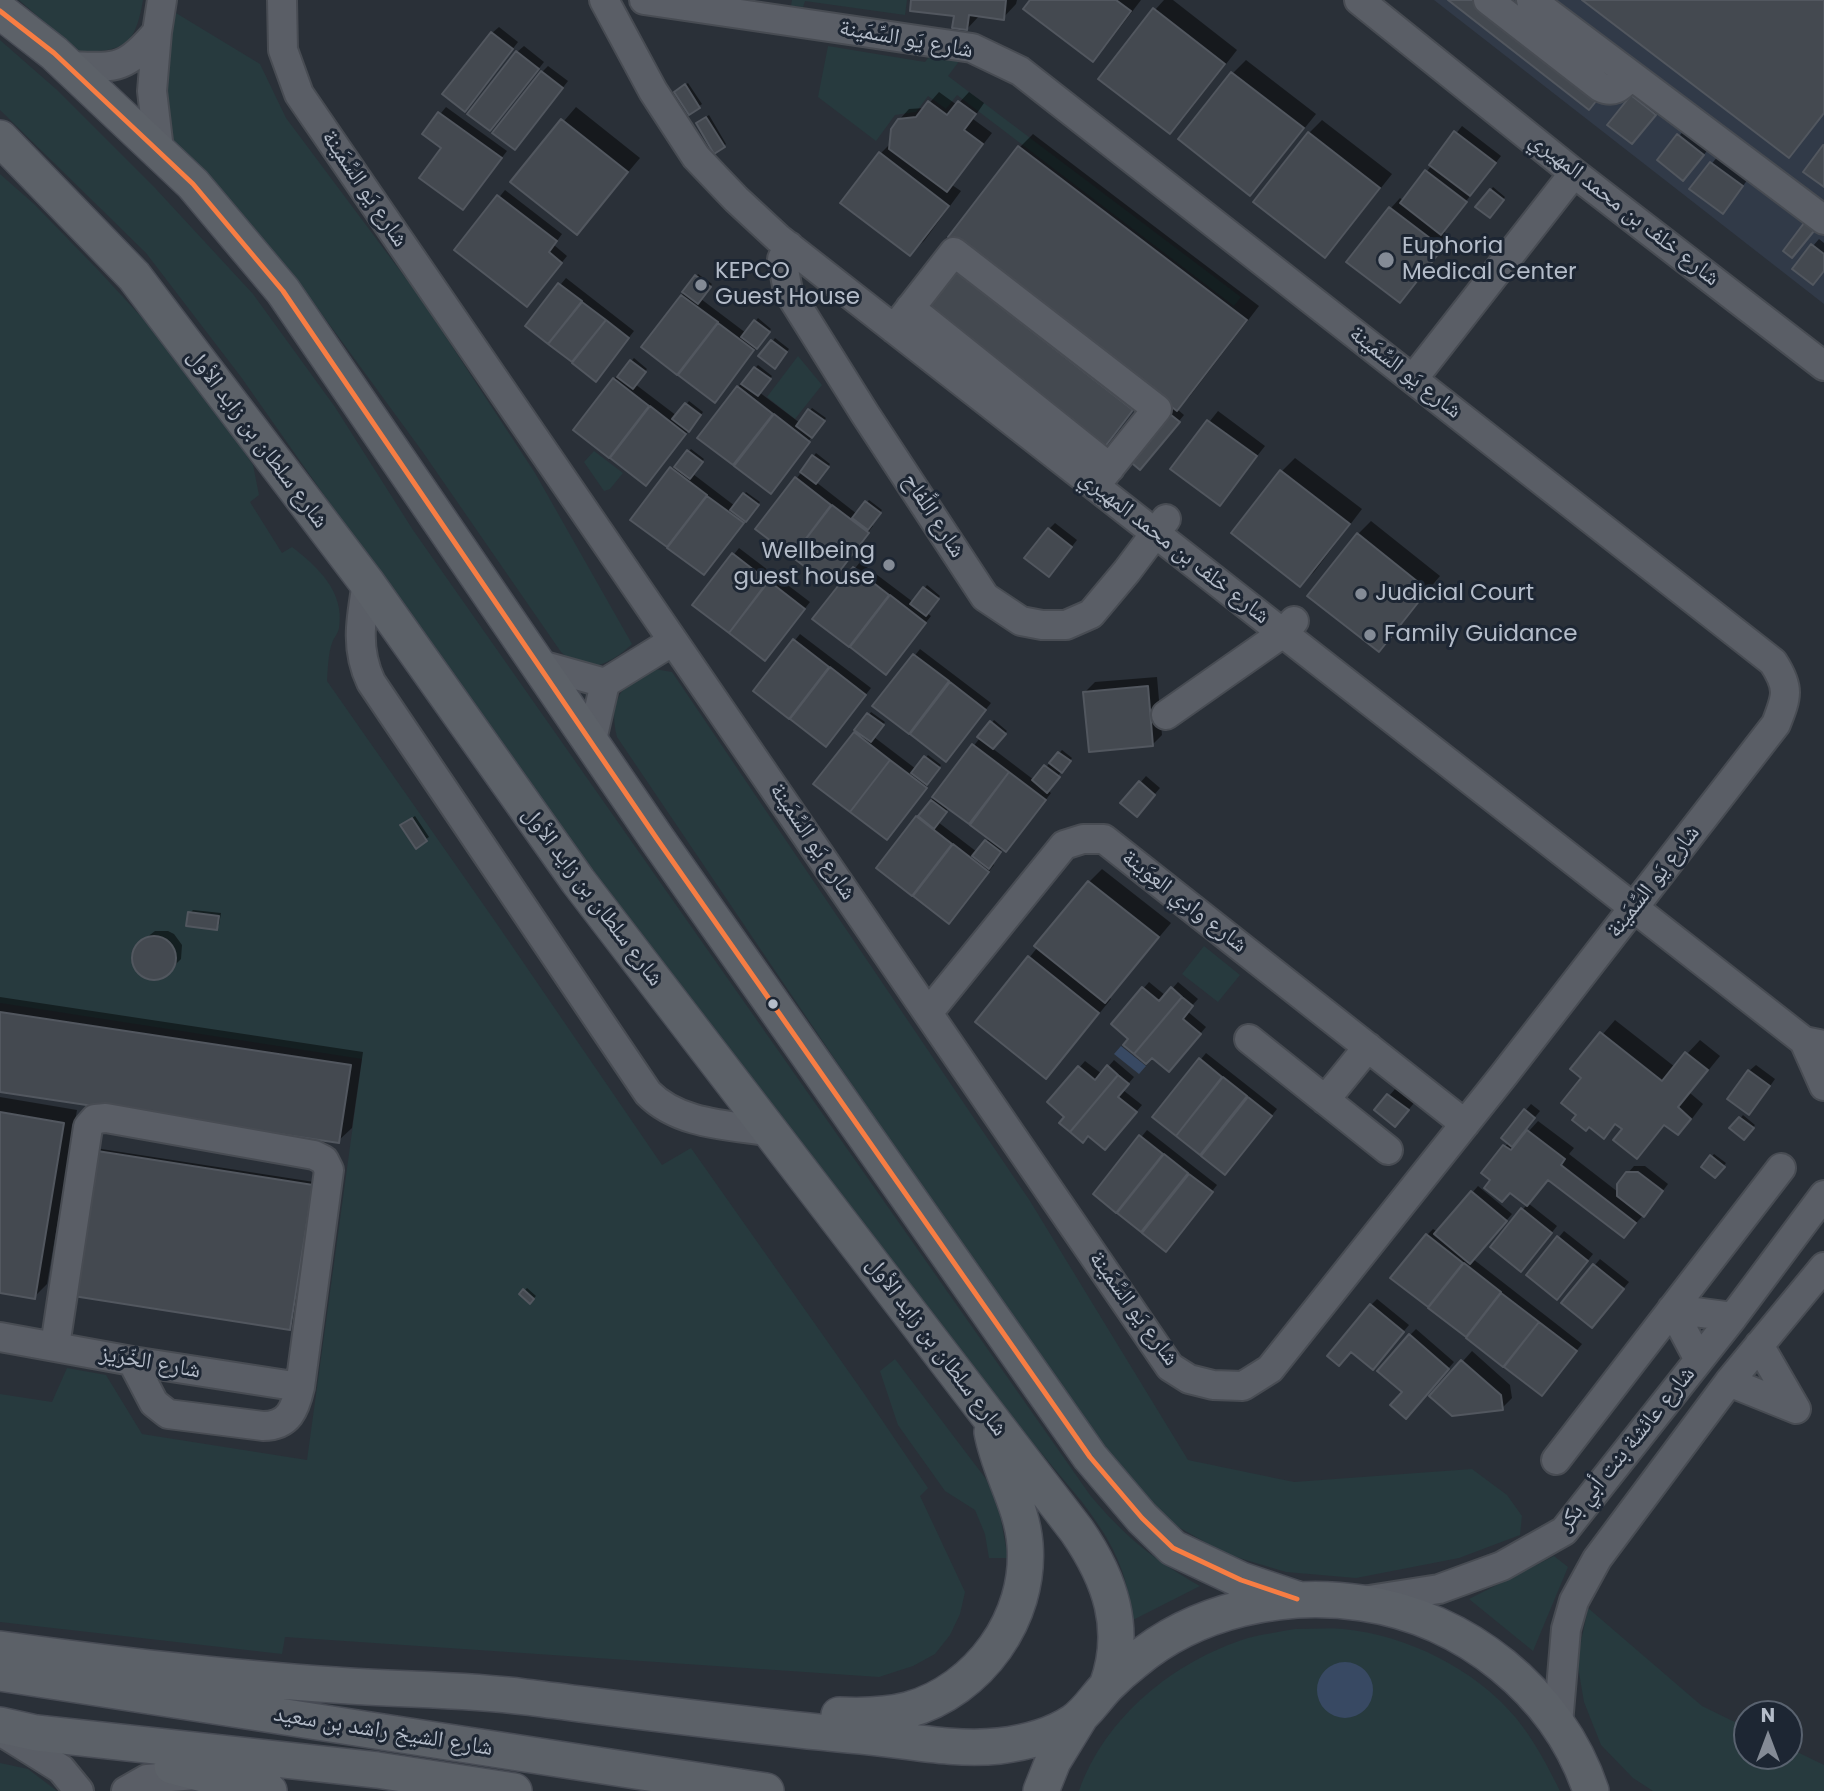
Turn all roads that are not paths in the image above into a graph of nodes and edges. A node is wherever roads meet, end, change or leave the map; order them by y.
1 (162, 0) edge
2 (282, 0) edge
3 (604, 0) edge
4 (644, 0) edge
5 (1359, 0) edge
6 (1488, 0) edge
7 (1531, 0) edge
8 (0, 11) edge
9 (157, 32) junction
10 (69, 66) junction
11 (1630, 77) junction
12 (0, 138) edge
13 (159, 150) junction
14 (1574, 173) junction
15 (1824, 220) edge
16 (789, 246) junction
17 (902, 318) junction
18 (1824, 366) edge
19 (1413, 379) junction
20 (1102, 477) junction
21 (1161, 526) junction
22 (367, 583) junction
23 (1289, 627) junction
24 (673, 641) junction
25 (537, 664) junction
26 (605, 684) junction
27 (1166, 715) dead end
28 (591, 744) junction
29 (1634, 908) junction
30 (928, 1013) junction
31 (1249, 1039) dead end
32 (1814, 1043) edge
33 (1368, 1047) junction
34 (1824, 1086) edge
35 (1325, 1100) junction
36 (1465, 1124) junction
37 (772, 1132) junction
38 (1388, 1150) dead end
39 (1781, 1168) dead end
40 (1824, 1195) edge
41 (1824, 1267) edge
42 (1672, 1310) junction
43 (1733, 1317) junction
44 (0, 1337) edge
45 (1759, 1345) junction
46 (55, 1346) junction
47 (1699, 1360) junction
48 (132, 1361) junction
49 (1729, 1382) junction
50 (300, 1387) junction
51 (990, 1418) junction
52 (1556, 1460) dead end
53 (1297, 1599) junction
54 (1360, 1602) junction
55 (0, 1649) edge
56 (0, 1673) edge
57 (1107, 1686) junction
58 (1082, 1714) junction
59 (727, 1722) junction
60 (1558, 1724) junction
61 (0, 1725) edge
62 (0, 1731) edge
63 (36, 1733) junction
64 (206, 1774) junction
65 (1596, 1785) edge
66 (79, 1791) edge
67 (126, 1791) edge
68 (269, 1791) edge
69 (514, 1791) edge
70 (766, 1791) edge
71 (1041, 1791) edge

1 - 9 street
2 - 24 street, شارع يَو السِّمَينة
3 - 16 street, شارع خلف بن محمد المهيري
4 - 19 street, شارع يَو السِّمَينة
5 - 14 street, شارع خلف بن محمد المهيري
6 - 11 street
7 - 11 street
8 - 10 main road
9 - 10 street
9 - 13 street
10 - 13 main road
11 - 15 street
12 - 22 main road, شارع سلطان بن زايد الأول
13 - 25 main road
14 - 18 street, شارع خلف بن محمد المهيري
14 - 19 street
16 - 17 street, شارع خلف بن محمد المهيري
16 - 21 street, شارع اللِّفاح
17 - 20 street, شارع خلف بن محمد المهيري
17 - 20 street
19 - 29 street, شارع يَو السِّمَينة
20 - 21 street, شارع خلف بن محمد المهيري
21 - 23 street, شارع خلف بن محمد المهيري
22 - 37 main road, شارع سلطان بن زايد الأول
22 - 37 street
23 - 27 street
23 - 29 street, شارع خلف بن محمد المهيري
24 - 26 street
24 - 30 street, شارع يَو السِّمَينة
25 - 26 street
25 - 28 main road
26 - 28 street
28 - 53 main road
29 - 32 street, شارع خلف بن محمد المهيري
29 - 36 street, شارع يَو السِّمَينة
30 - 33 street, شارع وادِي العِوَينة
30 - 36 street, شارع يَو السِّمَينة
31 - 35 street
32 - 34 street, شارع خلف بن محمد المهيري
33 - 35 street
33 - 36 street, شارع وادِي العِوَينة
35 - 38 street
37 - 51 main road, شارع سلطان بن زايد الأول
39 - 42 street
40 - 43 street, شارع عائشة بنت أبي بكر
41 - 45 street, شارع عائشة بنت أبي بكر
42 - 43 street
42 - 47 street
42 - 52 street
43 - 47 street, شارع عائشة بنت أبي بكر
44 - 46 street, شارع الخّرَيز
45 - 49 street, شارع عائشة بنت أبي بكر
45 - 49 street
46 - 48 street, شارع الخّرَيز
46 - 50 street
47 - 54 street, شارع عائشة بنت أبي بكر
48 - 50 street, شارع الخّرَيز
48 - 50 street
49 - 60 street, شارع عائشة بنت أبي بكر
51 - 57 main road, شارع سلطان بن زايد الأول
51 - 59 main road
53 - 54 main road
53 - 57 main road
54 - 60 main road
55 - 59 main road
56 - 70 main road, شارع الشيخ راشد بن سعيد
57 - 58 main road
58 - 59 main road
58 - 71 main road
60 - 65 main road
61 - 63 main road, شارع الشيخ راشد بن سعيد
62 - 66 street
63 - 64 main road
63 - 69 main road, شارع الشيخ راشد بن سعيد
64 - 67 street
64 - 68 main road

